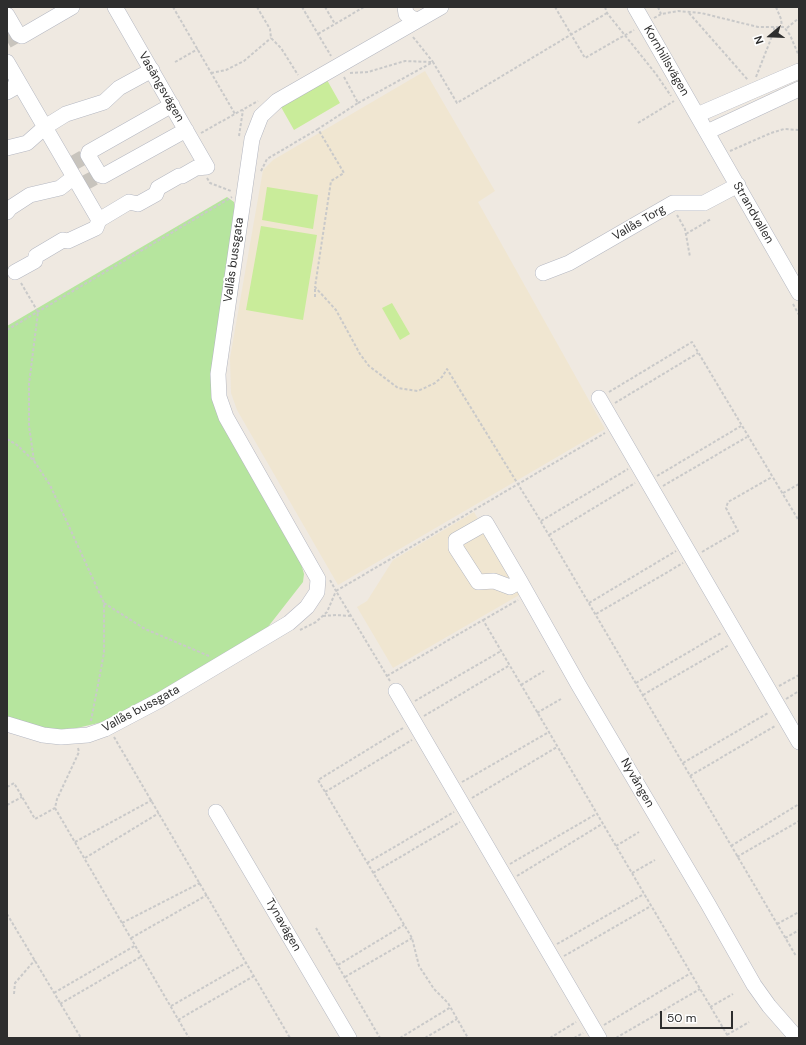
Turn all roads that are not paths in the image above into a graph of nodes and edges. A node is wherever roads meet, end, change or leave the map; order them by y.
1 (15, 7) edge
2 (72, 7) edge
3 (115, 7) edge
4 (405, 7) edge
5 (441, 7) edge
6 (635, 7) edge
7 (7, 14) edge
8 (411, 24) junction
9 (7, 62) edge
10 (152, 70) junction
11 (799, 71) edge
12 (17, 79) junction
13 (799, 89) edge
14 (7, 92) edge
15 (172, 105) junction
16 (697, 115) junction
17 (45, 127) junction
18 (186, 130) junction
19 (707, 132) junction
20 (7, 148) edge
21 (74, 176) junction
22 (738, 185) junction
23 (7, 212) edge
24 (99, 220) junction
25 (14, 272) road end
26 (544, 273) dead end
27 (799, 293) edge
28 (602, 404) road end
29 (520, 581) junction
30 (396, 691) road end
31 (7, 724) edge
32 (799, 742) edge
33 (216, 812) dead end
34 (597, 1034) edge
35 (349, 1038) edge
36 (797, 1038) edge

1 - 7 street
2 - 7 street
3 - 10 street, Vasängsvägen
4 - 8 street
5 - 8 street, Vallås bussgata
6 - 16 street, Kornhillsvägen
8 - 31 street, Vallås bussgata
9 - 12 street
10 - 15 street, Vasängsvägen
10 - 17 street
11 - 16 street
12 - 14 street
12 - 17 street
13 - 19 street
15 - 18 street, Vasängsvägen
15 - 18 street
16 - 19 street, Kornhillsvägen
17 - 20 street
17 - 21 street
18 - 24 street, Vasängsvägen
19 - 22 street, Strandvallen
21 - 23 street
21 - 24 street
22 - 26 street, Vallås Torg
22 - 27 street, Strandvallen
24 - 25 street
28 - 32 street
29 - 29 street, Nyvången
29 - 36 street, Nyvången
30 - 34 street
33 - 35 street, Tynavägen

